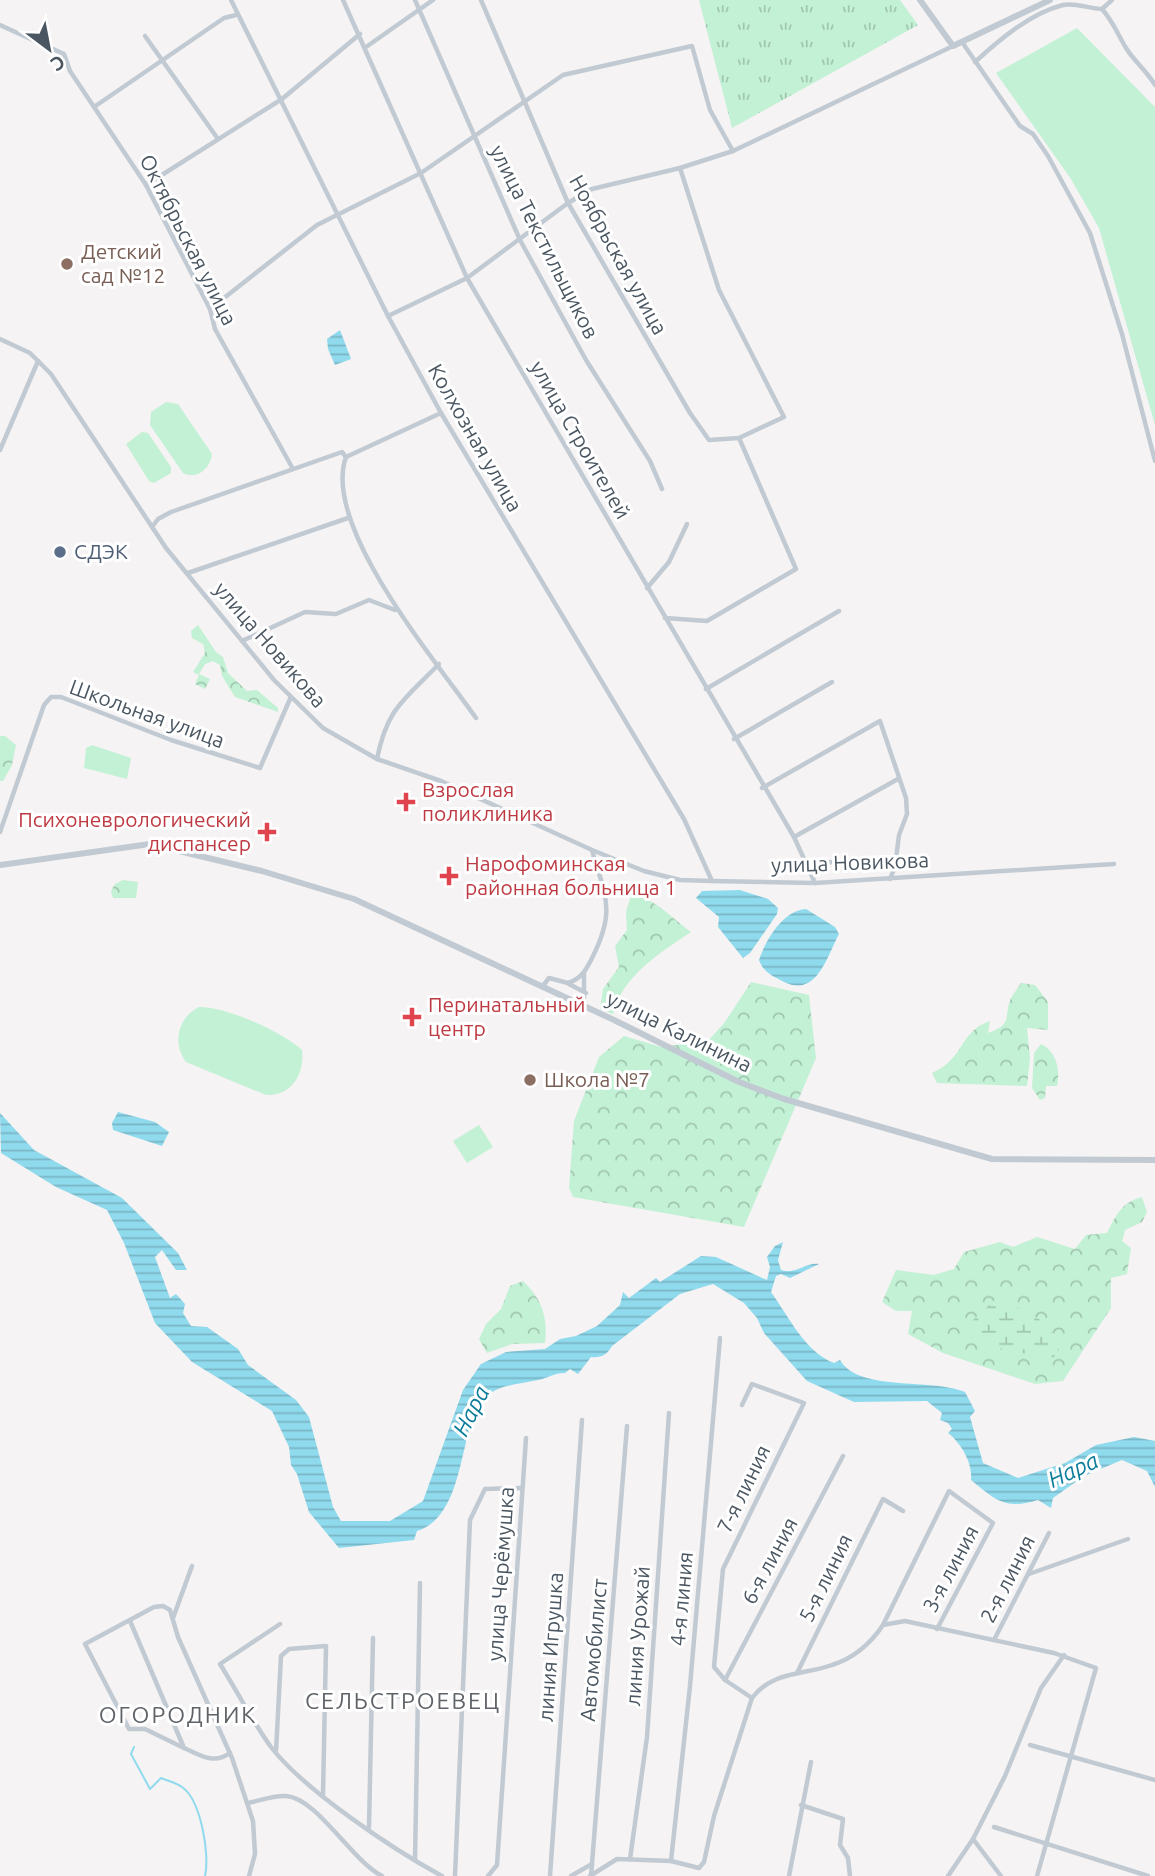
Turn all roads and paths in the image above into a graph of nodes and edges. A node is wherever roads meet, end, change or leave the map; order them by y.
1 (231, 0) edge
2 (343, 0) edge
3 (415, 0) edge
4 (432, 0) edge
5 (481, 0) edge
6 (920, 0) edge
7 (1050, 0) edge
8 (1112, 0) edge
9 (419, 9) junction
10 (1101, 9) junction
11 (236, 15) junction
12 (0, 25) edge
13 (360, 34) junction
14 (145, 36) dead end
15 (962, 42) junction
16 (953, 46) junction
17 (366, 47) junction
18 (162, 60) junction
19 (975, 62) junction
20 (1155, 85) edge
21 (282, 99) junction
22 (526, 103) junction
23 (94, 107) junction
24 (474, 138) junction
25 (218, 139) junction
26 (733, 151) junction
27 (680, 168) junction
28 (421, 173) junction
29 (146, 185) junction
30 (568, 203) junction
31 (338, 212) junction
32 (520, 240) junction
33 (467, 278) junction
34 (210, 309) junction
35 (388, 316) junction
36 (0, 340) edge
37 (38, 361) junction
38 (441, 413) junction
39 (739, 438) junction
40 (0, 450) edge
41 (345, 457) junction
42 (1155, 461) edge
43 (293, 469) junction
44 (662, 489) dead end
45 (348, 518) junction
46 (687, 524) dead end
47 (152, 528) junction
48 (188, 573) junction
49 (647, 587) junction
50 (396, 610) junction
51 (839, 611) dead end
52 (664, 618) junction
53 (242, 641) junction
54 (439, 664) junction
55 (832, 682) dead end
56 (706, 689) junction
57 (290, 699) junction
58 (476, 718) dead end
59 (734, 739) junction
60 (377, 758) junction
61 (898, 779) junction
62 (762, 788) junction
63 (0, 832) edge
64 (794, 837) junction
65 (592, 850) junction
66 (861, 860) dead end
67 (0, 864) edge
68 (807, 864) junction
69 (1114, 864) dead end
70 (890, 879) junction
71 (712, 881) junction
72 (815, 883) junction
73 (584, 973) junction
74 (568, 983) junction
75 (541, 988) junction
76 (586, 993) junction
77 (583, 1006) junction
78 (1155, 1160) edge
79 (720, 1338) dead end
80 (742, 1405) dead end
81 (669, 1413) dead end
82 (582, 1420) dead end
83 (627, 1426) dead end
84 (526, 1438) dead end
85 (843, 1456) dead end
86 (522, 1488) junction
87 (903, 1511) dead end
88 (1049, 1533) dead end
89 (1128, 1539) dead end
90 (192, 1566) dead end
91 (1028, 1574) junction
92 (420, 1583) dead end
93 (173, 1618) junction
94 (130, 1621) junction
95 (280, 1624) dead end
96 (884, 1625) junction
97 (937, 1629) junction
98 (373, 1638) dead end
99 (994, 1640) junction
100 (1064, 1656) junction
101 (797, 1672) junction
102 (725, 1680) junction
103 (372, 1695) junction
104 (418, 1697) junction
105 (752, 1698) junction
106 (1030, 1745) dead end
107 (184, 1748) junction
108 (230, 1753) junction
109 (276, 1753) junction
110 (1070, 1757) junction
111 (811, 1762) dead end
112 (1155, 1780) edge
113 (323, 1795) junction
114 (248, 1803) junction
115 (801, 1805) junction
116 (993, 1827) dead end
117 (369, 1828) junction
118 (973, 1839) junction
119 (1045, 1844) junction
120 (630, 1859) junction
121 (415, 1861) junction
122 (671, 1861) junction
123 (592, 1864) junction
124 (699, 1868) junction
125 (248, 1876) edge
126 (382, 1876) edge
127 (442, 1876) edge
128 (455, 1876) edge
129 (488, 1876) edge
130 (550, 1876) edge
131 (570, 1876) edge
132 (590, 1876) edge
133 (698, 1876) edge
134 (789, 1876) edge
135 (850, 1876) edge
136 (948, 1876) edge
137 (1001, 1876) edge
138 (1037, 1876) edge
139 (1148, 1876) edge

1 - 11 street, Колхозная улица
2 - 13 street, улица Строителей
3 - 9 street, улица Текстильщиков
4 - 9 street
5 - 22 street, Ноябрьская улица
6 - 16 street
7 - 15 street
8 - 10 street
9 - 17 street
9 - 24 street, улица Текстильщиков
10 - 19 street
10 - 20 street
11 - 18 street
11 - 21 street, Колхозная улица
12 - 23 street, Октябрьская улица
13 - 17 street, улица Строителей
13 - 21 street
14 - 18 street
15 - 16 street
15 - 19 street
16 - 26 street
17 - 28 street, улица Строителей
18 - 23 street
18 - 25 street
19 - 42 street
21 - 25 street
21 - 31 street, Колхозная улица
22 - 24 street
22 - 26 street
22 - 30 street, Ноябрьская улица
23 - 29 street, Октябрьская улица
24 - 28 street
24 - 32 street, улица Текстильщиков
25 - 29 street
26 - 27 street
27 - 30 street
27 - 39 street
28 - 31 street
28 - 33 street, улица Строителей
29 - 34 street, Октябрьская улица
30 - 32 street
30 - 39 street, Ноябрьская улица
31 - 34 street
31 - 35 street, Колхозная улица
32 - 33 street
32 - 44 street, улица Текстильщиков
33 - 35 street
33 - 49 street, улица Строителей
34 - 43 street, Октябрьская улица
35 - 38 street, Колхозная улица
36 - 37 street, улица Новикова
37 - 40 street
37 - 47 street, улица Новикова
38 - 41 street
38 - 71 street, Колхозная улица
39 - 52 street
41 - 43 street
41 - 45 street
43 - 47 street
45 - 48 street
45 - 50 street
46 - 49 street
47 - 48 street, улица Новикова
48 - 53 street, улица Новикова
49 - 52 street, улица Строителей
50 - 53 street
50 - 54 street
51 - 56 street
52 - 56 street, улица Строителей
53 - 57 street, улица Новикова
54 - 58 street
54 - 60 street
55 - 59 street
56 - 59 street, улица Строителей
57 - 60 street, улица Новикова
57 - 63 street, Школьная улица
59 - 62 street, улица Строителей
60 - 65 street, улица Новикова
61 - 62 street
61 - 64 street
61 - 70 street
62 - 64 street, улица Строителей
64 - 68 street, улица Строителей
65 - 71 street, улица Новикова
65 - 73 street
66 - 68 street
67 - 75 street, улица Калинина
68 - 72 street, улица Строителей
69 - 70 street, улица Новикова
70 - 72 street, улица Новикова
71 - 72 street, улица Новикова
73 - 74 street
73 - 76 street
74 - 75 street
74 - 76 street
75 - 77 street, улица Калинина
76 - 77 street
77 - 78 street, улица Калинина
79 - 122 street, 4-я линия
80 - 102 street, 7-я линия
81 - 120 street, линия Урожай
82 - 130 street, линия Игрушка
83 - 123 street, Автомобилист
84 - 86 street, улица Черёмушка
85 - 102 street, 6-я линия
86 - 128 street, улица Черёмушка
86 - 129 street, улица Черёмушка
87 - 101 street, 5-я линия
88 - 91 street, 2-я линия
89 - 91 street
90 - 93 street
91 - 99 street, 2-я линия
92 - 104 street
93 - 94 street
93 - 108 street
94 - 107 street
94 - 107 street
95 - 109 street
96 - 97 street
96 - 97 street, 3-я линия
96 - 101 street
97 - 99 street
98 - 103 street
99 - 100 street
100 - 110 street
100 - 118 street
101 - 105 street
102 - 105 street
103 - 104 street
103 - 117 street
104 - 121 street
105 - 124 street
106 - 110 street
107 - 108 street
108 - 114 street
109 - 113 street
109 - 113 street
110 - 112 street
110 - 119 street
111 - 115 street
113 - 117 street
114 - 125 street
114 - 126 street
115 - 134 street
115 - 135 street
116 - 119 street
117 - 121 street
118 - 136 street
118 - 137 street
119 - 138 street
119 - 139 street
120 - 122 street
120 - 132 street
121 - 127 street
122 - 124 street
123 - 131 street
123 - 132 street, Автомобилист
124 - 133 street

